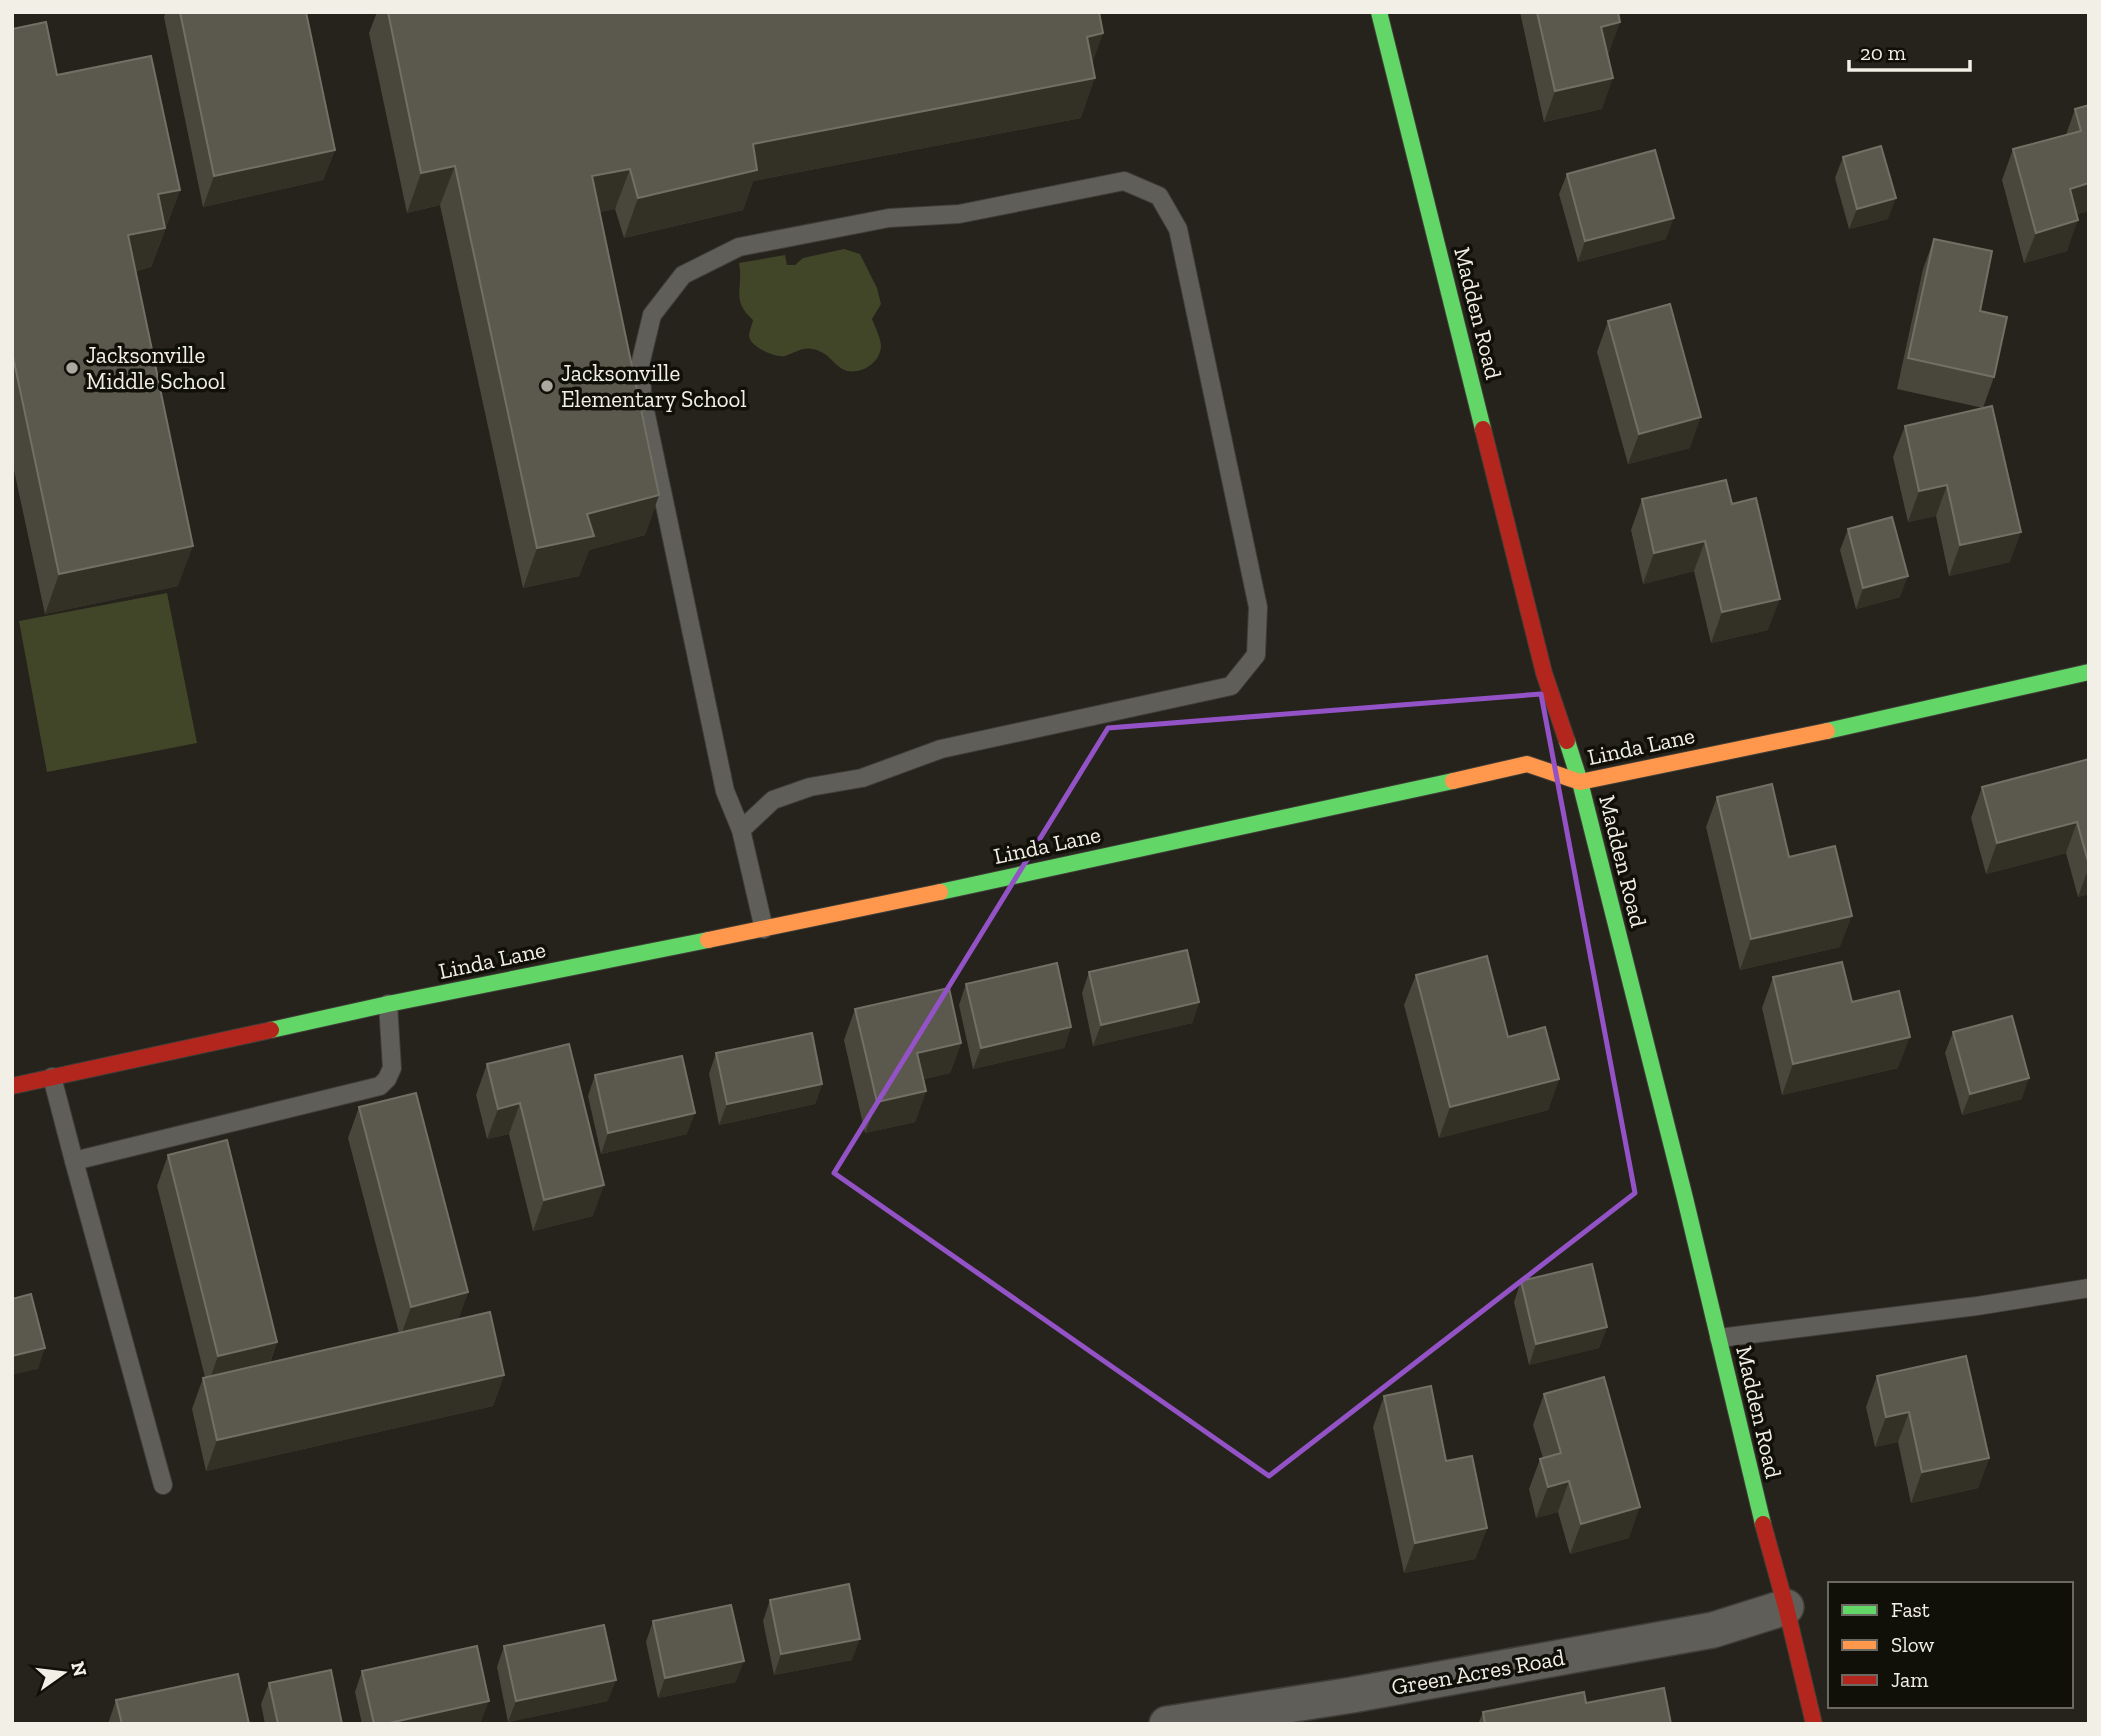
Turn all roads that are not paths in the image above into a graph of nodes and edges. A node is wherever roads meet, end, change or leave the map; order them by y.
1 (1379, 12) edge
2 (2089, 672) edge
3 (1580, 782) junction
4 (741, 830) junction
5 (764, 929) junction
6 (388, 1004) junction
7 (52, 1077) junction
8 (12, 1086) edge
9 (74, 1161) junction
10 (2089, 1288) edge
11 (1719, 1338) junction
12 (163, 1485) dead end
13 (1786, 1606) junction
14 (1167, 1724) edge
15 (1814, 1724) edge

1 - 3 street, Madden Road
2 - 3 street, Linda Lane
3 - 5 street, Linda Lane
3 - 11 street, Madden Road
4 - 4 lane
4 - 5 lane
5 - 6 street, Linda Lane
6 - 7 street, Linda Lane
6 - 9 lane
7 - 8 street, Linda Lane
7 - 9 lane
9 - 12 lane
10 - 11 lane
11 - 13 street, Madden Road
13 - 14 street, Green Acres Road
13 - 15 street, Madden Road

